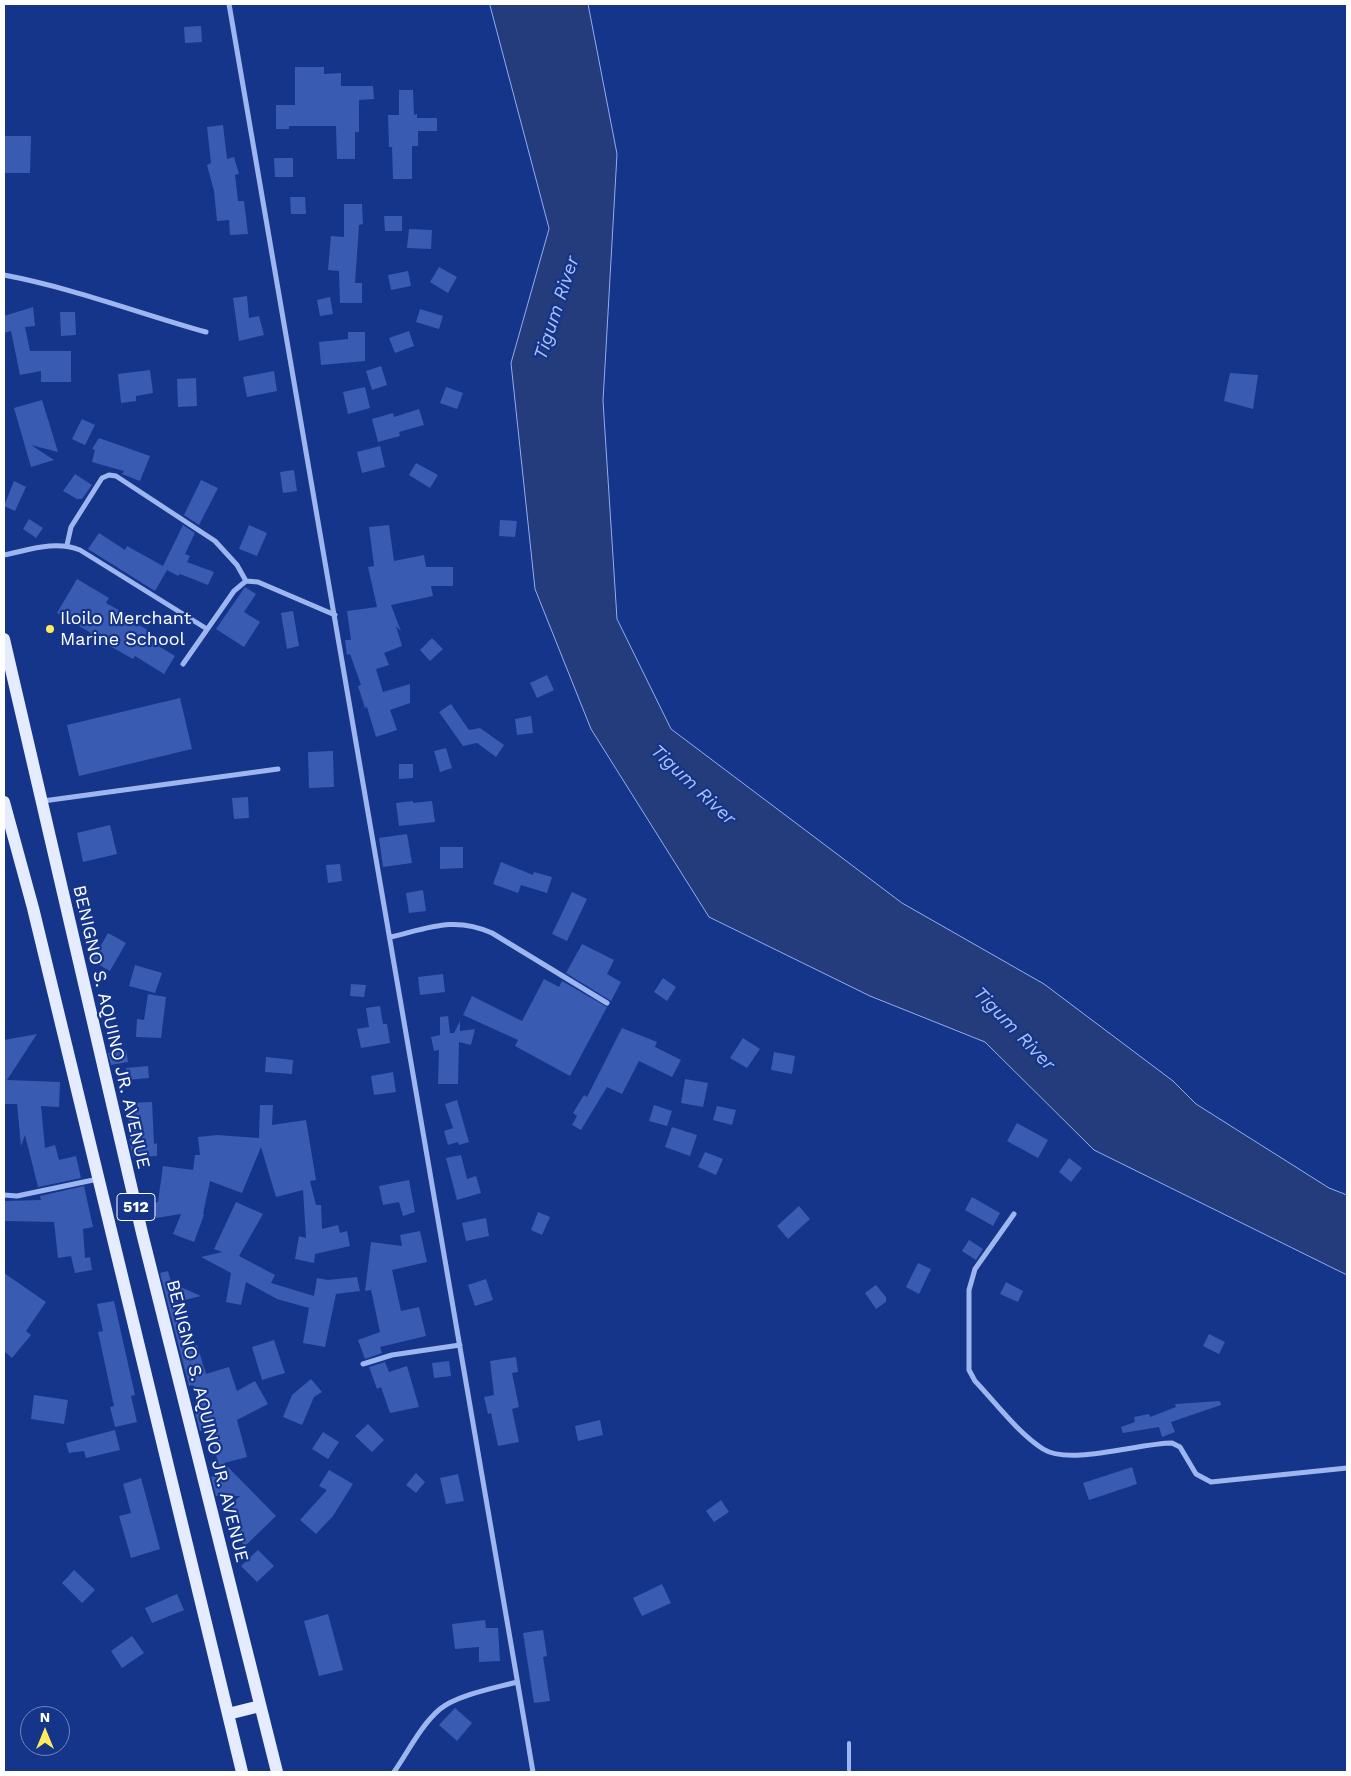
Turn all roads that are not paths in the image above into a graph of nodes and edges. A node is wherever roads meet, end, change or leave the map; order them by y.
1 (229, 4) edge
2 (4, 275) edge
3 (206, 332) dead end
4 (67, 545) junction
5 (4, 555) edge
6 (246, 581) junction
7 (335, 615) junction
8 (206, 629) junction
9 (4, 639) edge
10 (183, 664) dead end
11 (278, 769) dead end
12 (4, 802) edge
13 (40, 802) junction
14 (390, 937) junction
15 (607, 1003) dead end
16 (98, 1178) junction
17 (4, 1195) edge
18 (1014, 1214) dead end
19 (460, 1345) junction
20 (363, 1364) dead end
21 (1347, 1468) edge
22 (517, 1682) junction
23 (260, 1706) junction
24 (228, 1714) junction
25 (849, 1743) dead end
26 (242, 1772) edge
27 (277, 1772) edge
28 (394, 1772) edge
29 (533, 1772) edge
30 (849, 1772) edge

1 - 7 street
2 - 3 street
4 - 5 street
4 - 6 street
4 - 8 street
6 - 7 street
6 - 8 street
7 - 14 street
8 - 10 street
9 - 13 main road, BENIGNO S. AQUINO JR. AVENUE / 512
11 - 13 street
12 - 16 main road, 512
13 - 23 main road, BENIGNO S. AQUINO JR. AVENUE / 512
14 - 15 street
14 - 19 street
16 - 17 street
16 - 24 main road, 512
18 - 21 street
19 - 20 street
19 - 22 street
22 - 28 street
22 - 29 street
23 - 24 main road
23 - 27 main road, BENIGNO S. AQUINO JR. AVENUE / 512
24 - 26 main road, 512
25 - 30 lane

